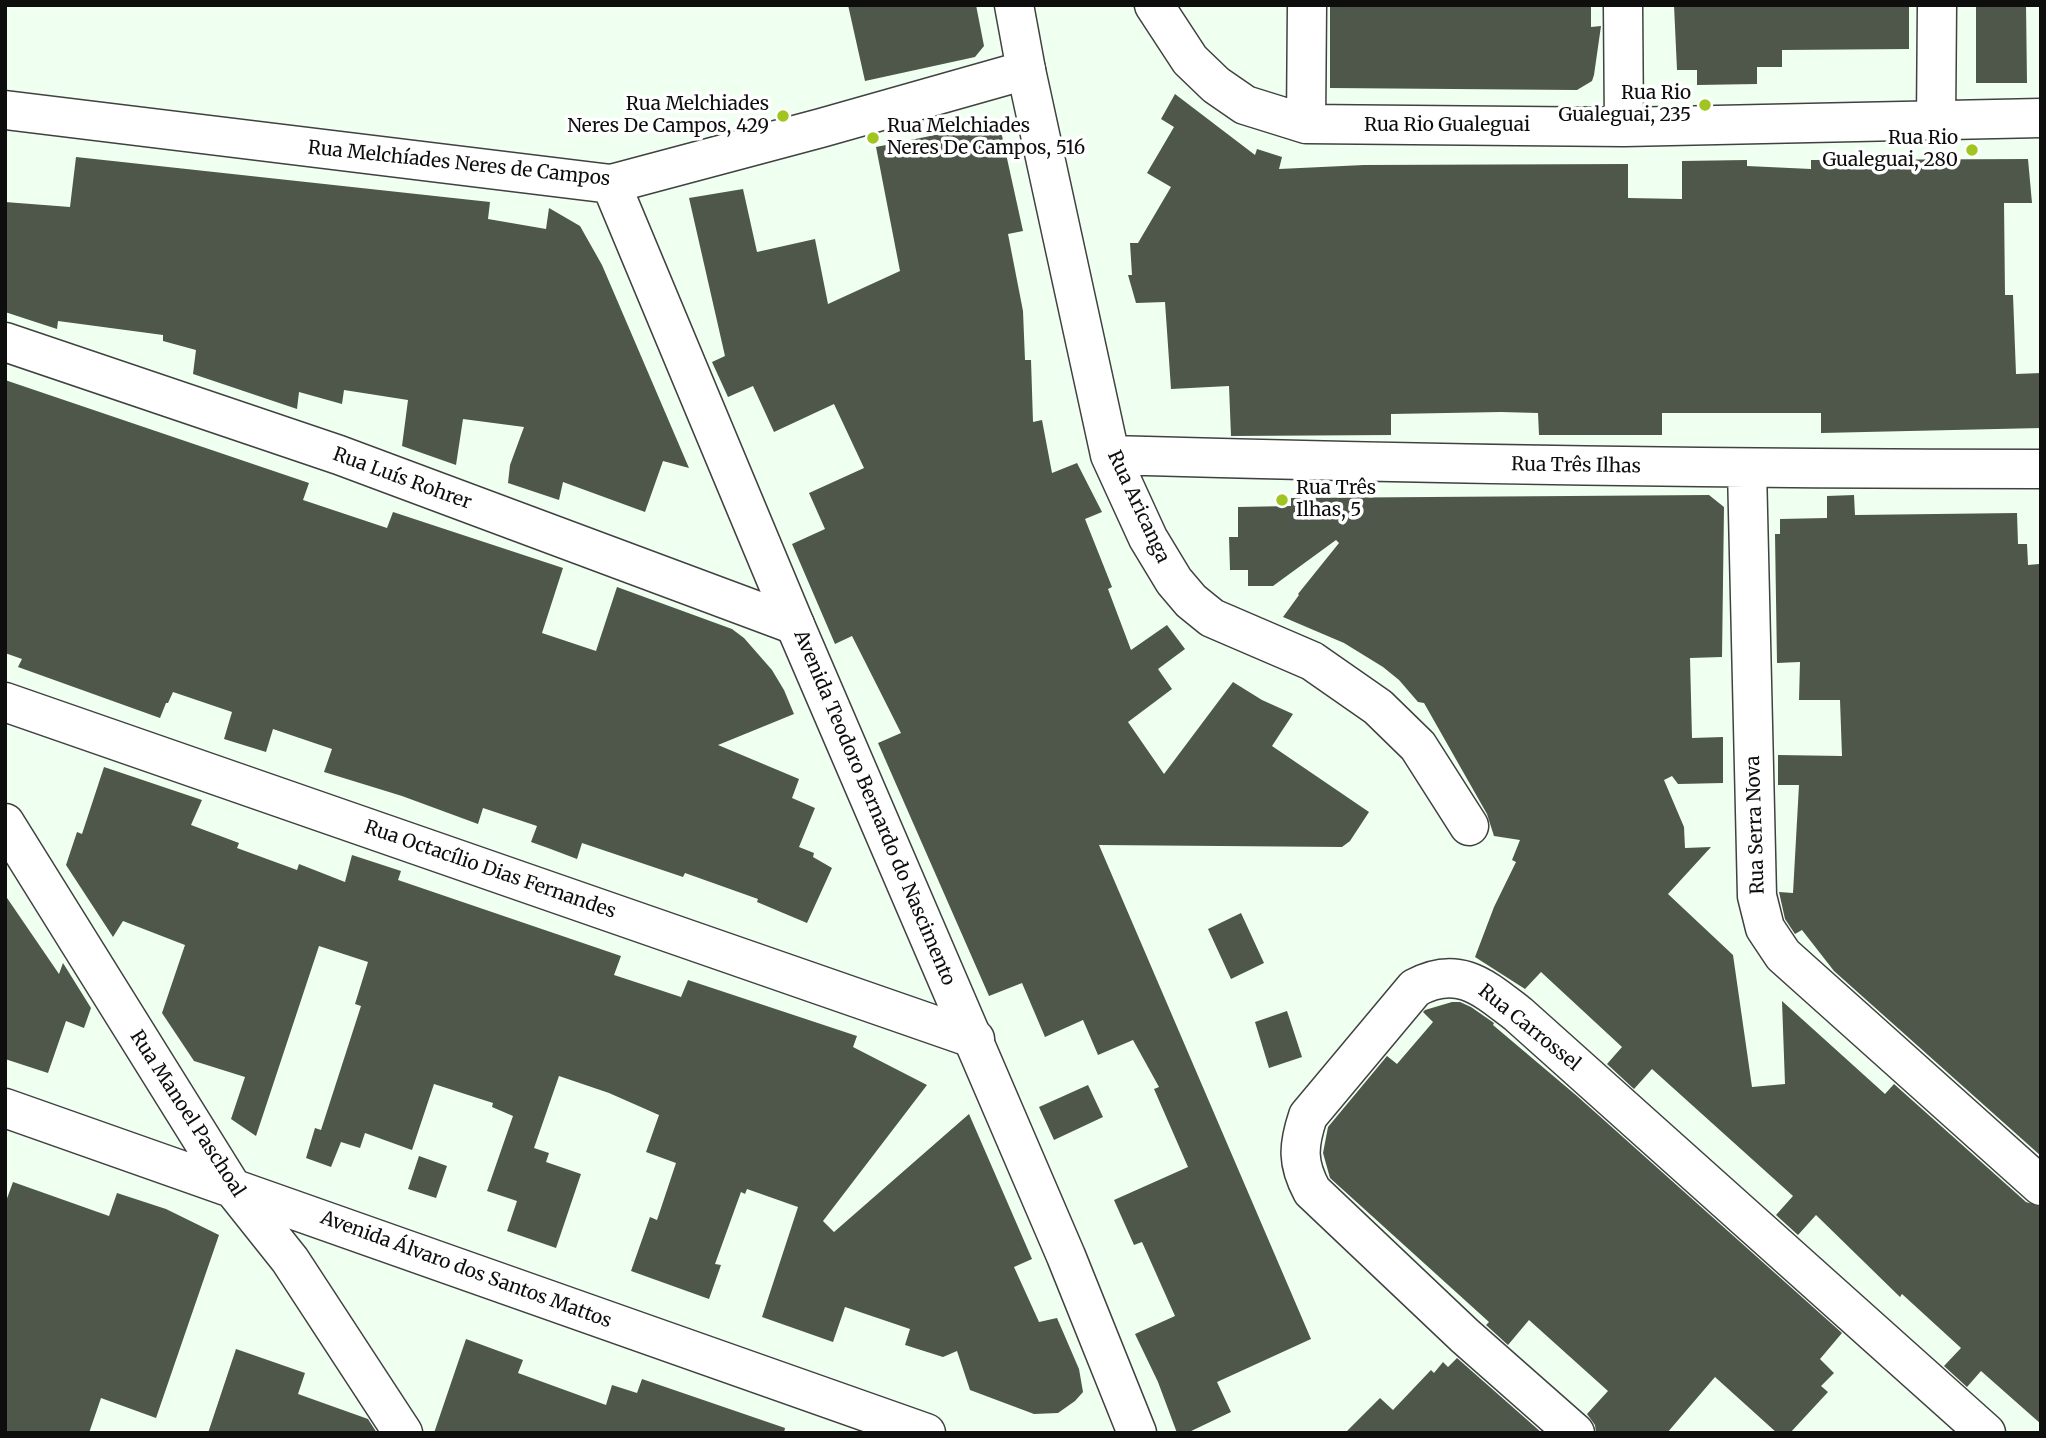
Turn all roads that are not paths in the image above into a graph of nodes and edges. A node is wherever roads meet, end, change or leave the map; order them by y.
1 (1014, 5) edge
2 (1154, 5) edge
3 (1307, 5) edge
4 (1623, 5) edge
5 (1937, 5) edge
6 (1026, 70) junction
7 (5, 110) edge
8 (2041, 118) edge
9 (1936, 122) junction
10 (1306, 124) junction
11 (1624, 127) junction
12 (611, 184) junction
13 (5, 342) edge
14 (1110, 455) junction
15 (2041, 468) edge
16 (1747, 469) junction
17 (795, 625) junction
18 (5, 702) edge
19 (5, 823) edge
20 (1469, 826) dead end
21 (975, 1039) junction
22 (5, 1108) edge
23 (231, 1186) junction
24 (2041, 1186) edge
25 (403, 1433) edge
26 (926, 1433) edge
27 (1137, 1433) edge
28 (1575, 1433) edge
29 (1986, 1433) edge

1 - 6 street, Rua Aricanga
2 - 10 street, Rua Rio Gualeguai
3 - 10 street
4 - 11 street
5 - 9 street
6 - 12 street, Rua Melchíades Neres de Campos
6 - 14 street, Rua Aricanga
7 - 12 street, Rua Melchíades Neres de Campos
8 - 9 street, Rua Rio Gualeguai
9 - 11 street, Rua Rio Gualeguai
10 - 11 street, Rua Rio Gualeguai
12 - 17 street, Avenida Teodoro Bernardo do Nascimento
13 - 17 street, Rua Luís Rohrer
14 - 16 street, Rua Três Ilhas
14 - 20 street, Rua Aricanga
15 - 16 street, Rua Três Ilhas
16 - 24 street, Rua Serra Nova
17 - 21 street, Avenida Teodoro Bernardo do Nascimento
18 - 21 street, Rua Octacílio Dias Fernandes
19 - 23 street, Rua Manoel Paschoal
21 - 27 street, Avenida Teodoro Bernardo do Nascimento
22 - 23 street, Avenida Álvaro dos Santos Mattos
23 - 25 street, Rua Manoel Paschoal
23 - 26 street, Avenida Álvaro dos Santos Mattos
28 - 29 street, Rua Carrossel

